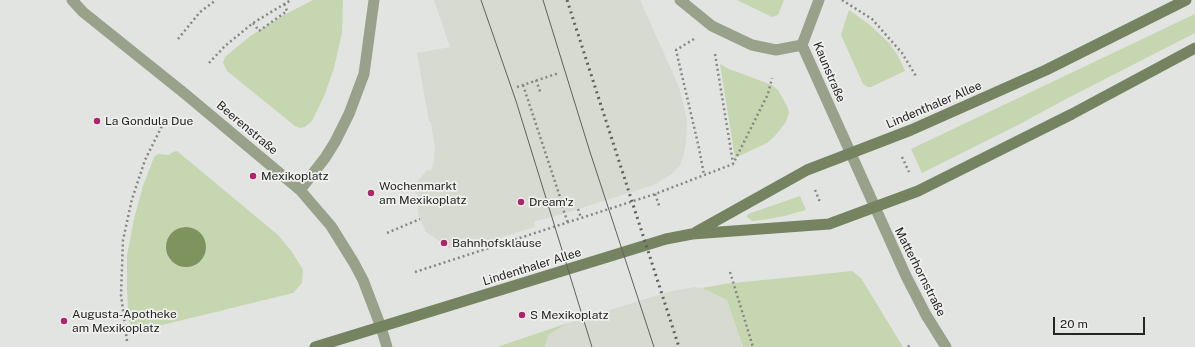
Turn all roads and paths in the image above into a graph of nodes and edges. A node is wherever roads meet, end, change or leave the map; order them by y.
1 (72, 0) edge
2 (216, 0) edge
3 (291, 0) edge
4 (374, 0) edge
5 (680, 0) edge
6 (819, 0) edge
7 (842, 0) edge
8 (1186, 0) edge
9 (284, 3) junction
10 (253, 23) junction
11 (695, 38) dead end
12 (178, 39) dead end
13 (802, 45) junction
14 (1195, 48) edge
15 (715, 54) dead end
16 (209, 63) dead end
17 (558, 73) dead end
18 (916, 76) dead end
19 (772, 78) dead end
20 (536, 80) junction
21 (523, 85) junction
22 (517, 87) dead end
23 (541, 94) dead end
24 (162, 126) dead end
25 (900, 153) dead end
26 (850, 154) junction
27 (733, 164) junction
28 (704, 175) junction
29 (911, 176) dead end
30 (300, 190) junction
31 (815, 190) dead end
32 (655, 194) junction
33 (561, 200) dead end
34 (821, 205) dead end
35 (562, 206) dead end
36 (660, 208) dead end
37 (874, 208) junction
38 (578, 209) dead end
39 (581, 218) junction
40 (420, 219) dead end
41 (568, 223) junction
42 (387, 233) dead end
43 (692, 234) junction
44 (415, 272) dead end
45 (730, 272) dead end
46 (381, 327) junction
47 (126, 341) dead end
48 (315, 347) edge
49 (386, 347) edge
50 (753, 347) edge
51 (946, 347) edge

1 - 30 street, Beerenstraße
2 - 12 path
3 - 9 path
4 - 30 street
5 - 13 street
6 - 13 street, Kaunstraße
7 - 18 path
8 - 26 main road, Lindenthaler Allee
9 - 10 path
9 - 10 path
10 - 16 path
11 - 28 path
13 - 26 street, Kaunstraße
14 - 37 main road, Lindenthaler Allee
15 - 27 path
17 - 20 path
19 - 27 path
20 - 21 path
20 - 23 path
21 - 22 path
21 - 33 path
24 - 47 path
25 - 29 path
26 - 37 street, Kaunstraße
26 - 43 main road, Lindenthaler Allee
27 - 28 path
28 - 32 path
30 - 46 street, Beerenstraße
31 - 34 path
32 - 36 path
32 - 39 path
35 - 41 path
37 - 43 main road, Lindenthaler Allee
37 - 51 street, Matterhornstraße
38 - 39 path
39 - 41 path
40 - 42 path
41 - 44 path
43 - 46 main road, Lindenthaler Allee
45 - 50 path
46 - 48 main road, Lindenthaler Allee
46 - 49 street, Beerenstraße

